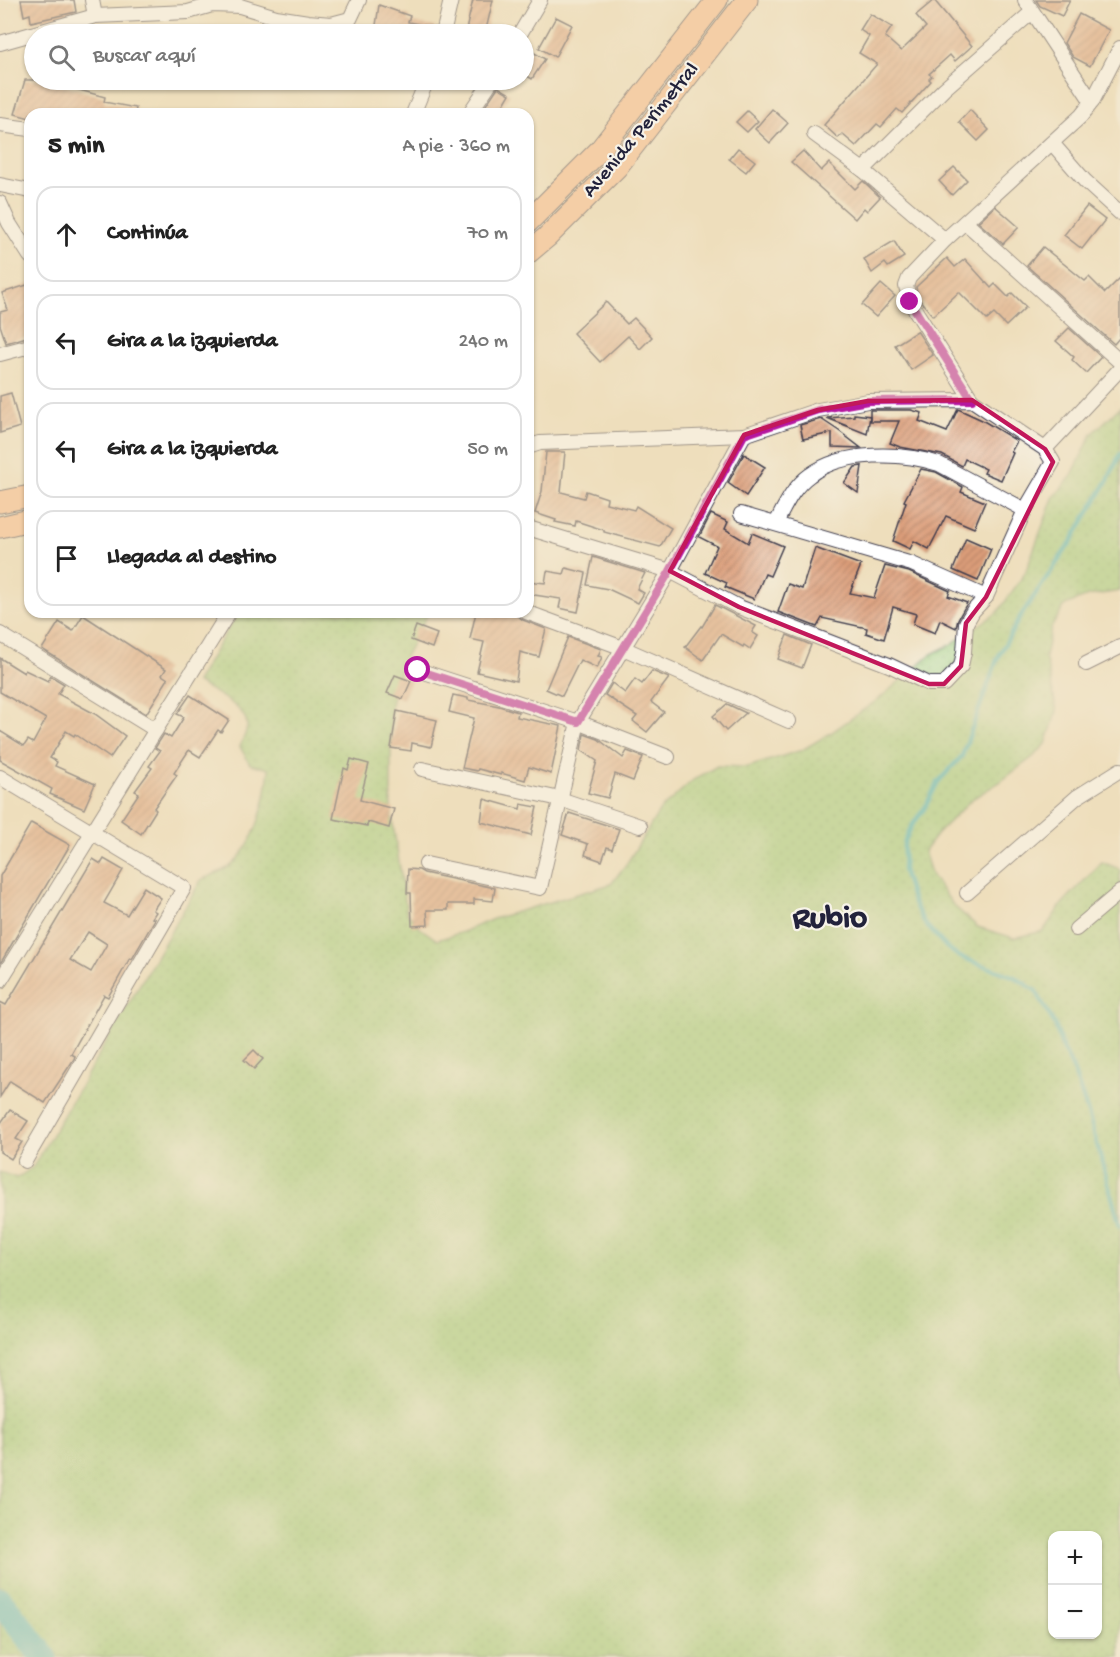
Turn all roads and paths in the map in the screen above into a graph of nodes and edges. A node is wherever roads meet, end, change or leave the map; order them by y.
1 (92, 0) edge
2 (359, 0) edge
3 (451, 0) edge
4 (540, 0) edge
5 (717, 0) edge
6 (747, 0) edge
7 (1028, 6) edge
8 (95, 16) junction
9 (67, 24) edge
10 (445, 24) edge
11 (526, 24) edge
12 (24, 36) edge
13 (0, 43) edge
14 (1120, 48) edge
15 (423, 90) edge
16 (485, 90) edge
17 (1092, 102) junction
18 (415, 108) edge
19 (473, 108) edge
20 (0, 125) edge
21 (24, 128) edge
22 (814, 134) dead end
23 (1052, 143) junction
24 (863, 170) junction
25 (0, 184) edge
26 (24, 190) edge
27 (0, 203) edge
28 (1120, 213) edge
29 (534, 216) edge
30 (965, 222) junction
31 (945, 240) junction
32 (24, 247) edge
33 (534, 249) edge
34 (24, 348) edge
35 (0, 354) edge
36 (1120, 362) edge
37 (1120, 369) edge
38 (972, 400) junction
39 (744, 435) junction
40 (534, 444) edge
41 (1045, 449) junction
42 (1025, 510) junction
43 (741, 514) dead end
44 (24, 521) edge
45 (776, 523) junction
46 (0, 527) edge
47 (534, 530) edge
48 (670, 571) junction
49 (986, 597) junction
50 (534, 614) edge
51 (224, 618) edge
52 (0, 634) edge
53 (1120, 647) edge
54 (623, 648) junction
55 (1086, 664) dead end
56 (418, 670) dead end
57 (789, 721) dead end
58 (578, 722) junction
59 (156, 730) junction
60 (668, 757) dead end
61 (422, 770) dead end
62 (1120, 770) edge
63 (0, 777) edge
64 (560, 799) junction
65 (640, 826) dead end
66 (92, 833) junction
67 (426, 864) dead end
68 (1120, 892) edge
69 (967, 893) dead end
70 (1076, 929) dead end
71 (0, 981) edge
72 (25, 1161) dead end

1 - 8 street
2 - 8 street
3 - 10 street
4 - 11 street
5 - 29 main road, Avenida Perimetral
6 - 33 main road, Avenida Perimetral
7 - 17 street
7 - 24 street
8 - 9 street
12 - 13 street
14 - 17 street
15 - 18 street
16 - 19 street
17 - 23 street
20 - 21 street
22 - 24 street
23 - 28 street
23 - 30 street
24 - 31 street
25 - 26 street
27 - 32 street
30 - 31 street
30 - 36 street
31 - 38 street
34 - 35 street
37 - 41 street
38 - 39 street
38 - 41 street
39 - 40 street
39 - 48 street
41 - 42 street
42 - 45 street
42 - 49 street
43 - 45 street
44 - 46 main road
45 - 49 street
47 - 48 street
48 - 49 street
48 - 54 street
50 - 54 street
51 - 59 street
52 - 59 street
53 - 55 street
54 - 57 street
54 - 58 street
56 - 58 street
58 - 60 street
58 - 64 street
59 - 66 street
61 - 64 street
62 - 69 street
63 - 66 street
64 - 65 street
64 - 67 street
66 - 71 street
66 - 72 street
68 - 70 street

